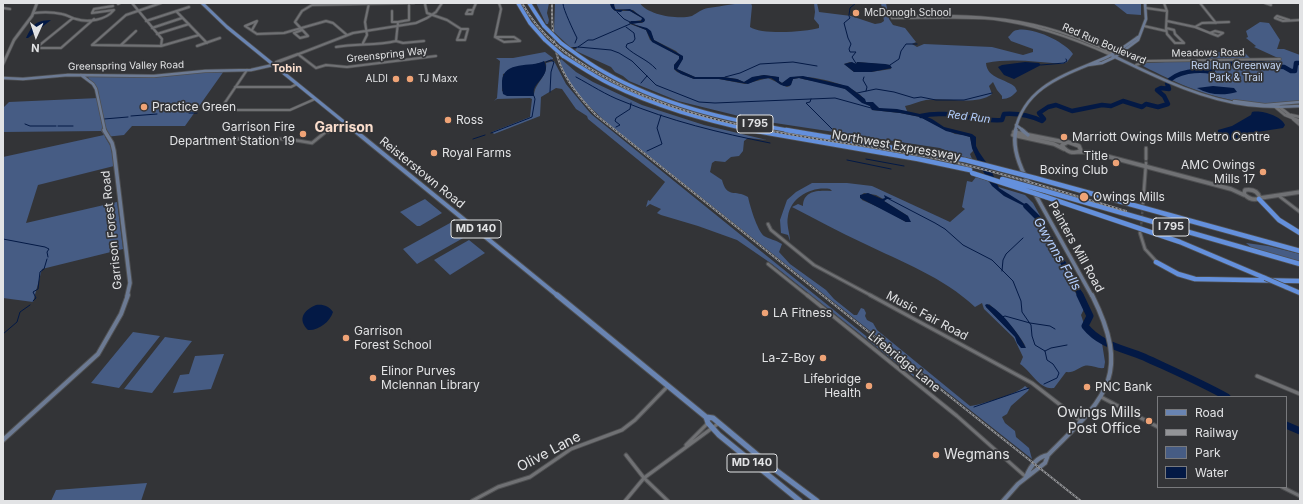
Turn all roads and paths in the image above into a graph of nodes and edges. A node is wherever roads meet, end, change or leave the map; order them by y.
1 (37, 3) edge
2 (111, 3) edge
3 (132, 3) edge
4 (161, 3) edge
5 (202, 3) edge
6 (369, 3) edge
7 (408, 3) edge
8 (414, 3) edge
9 (442, 3) edge
10 (476, 3) edge
11 (499, 3) edge
12 (518, 3) edge
13 (529, 3) edge
14 (1145, 3) edge
15 (1164, 3) edge
16 (1200, 3) edge
17 (1264, 3) edge
18 (426, 4) edge
19 (1271, 5) dead end
20 (113, 6) junction
21 (189, 7) dead end
22 (3, 8) edge
23 (1146, 8) junction
24 (10, 9) dead end
25 (114, 10) junction
26 (137, 10) junction
27 (474, 10) dead end
28 (176, 11) junction
29 (392, 11) dead end
30 (1167, 11) junction
31 (34, 13) junction
32 (432, 15) junction
33 (73, 18) junction
34 (182, 18) junction
35 (94, 19) junction
36 (1289, 20) junction
37 (1300, 20) edge
38 (146, 21) junction
39 (1167, 21) junction
40 (398, 22) junction
41 (1229, 22) dead end
42 (1216, 23) junction
43 (189, 24) junction
44 (398, 26) junction
45 (1144, 26) junction
46 (1195, 27) junction
47 (152, 28) junction
48 (1166, 28) junction
49 (301, 29) junction
50 (460, 29) junction
51 (252, 30) junction
52 (365, 30) junction
53 (136, 31) dead end
54 (1166, 31) junction
55 (1210, 33) junction
56 (157, 34) junction
57 (199, 35) junction
58 (347, 35) junction
59 (495, 37) junction
60 (220, 38) dead end
61 (396, 41) junction
62 (424, 42) dead end
63 (207, 43) junction
64 (363, 43) junction
65 (121, 46) junction
66 (161, 46) junction
67 (197, 46) dead end
68 (336, 47) dead end
69 (298, 54) junction
70 (1114, 55) junction
71 (436, 56) dead end
72 (1280, 59) dead end
73 (3, 64) edge
74 (273, 64) junction
75 (1136, 64) junction
76 (247, 70) junction
77 (1152, 73) junction
78 (81, 75) junction
79 (3, 78) edge
80 (297, 84) junction
81 (1180, 86) junction
82 (235, 87) junction
83 (315, 99) junction
84 (1300, 102) edge
85 (1272, 105) joint
86 (1276, 106) junction
87 (1300, 106) edge
88 (1280, 108) junction
89 (1290, 116) junction
90 (1300, 119) edge
91 (346, 123) junction
92 (1016, 125) junction
93 (1300, 125) edge
94 (1014, 133) junction
95 (1028, 135) junction
96 (229, 139) dead end
97 (1064, 142) junction
98 (1080, 146) junction
99 (1146, 148) dead end
100 (1064, 149) junction
101 (1079, 152) junction
102 (1091, 152) junction
103 (1146, 159) dead end
104 (1145, 164) junction
105 (971, 171) junction
106 (1231, 189) junction
107 (1245, 190) junction
108 (1300, 192) edge
109 (1257, 193) junction
110 (1244, 195) junction
111 (1274, 196) junction
112 (1279, 196) junction
113 (1260, 199) junction
114 (1143, 203) tunnel mouth
115 (1300, 212) edge
116 (768, 224) dead end
117 (1140, 233) tunnel mouth
118 (1300, 233) edge
119 (1300, 251) edge
120 (1156, 262) joint
121 (768, 264) dead end
122 (1300, 264) edge
123 (1300, 282) edge
124 (1300, 293) edge
125 (1257, 376) dead end
126 (668, 385) junction
127 (1300, 394) edge
128 (1101, 397) junction
129 (706, 417) junction
130 (713, 418) junction
131 (1082, 421) junction
132 (708, 423) junction
133 (719, 423) junction
134 (1157, 426) edge
135 (712, 428) junction
136 (3, 440) edge
137 (686, 445) junction
138 (626, 455) dead end
139 (644, 478) junction
140 (1026, 478) junction
141 (1284, 488) edge
142 (1300, 496) edge
143 (792, 499) edge
144 (472, 501) edge
145 (625, 501) edge
146 (668, 501) edge
147 (800, 501) edge
148 (817, 501) edge
149 (1002, 501) edge

1 - 31 street
2 - 20 street
3 - 26 street
4 - 26 street
5 - 74 main road, Reisterstown Road / MD 140
6 - 7 street
6 - 49 street
6 - 52 street
7 - 8 street
7 - 40 street
9 - 32 street, Greenspring Valley Road
10 - 27 street
11 - 59 street
12 - 105 highway, Northwest Expressway / I 795, bridge
13 - 119 highway, Northwest Expressway / I 795, bridge
14 - 23 main road, Painters Mill Road
15 - 30 street
16 - 42 street
17 - 19 street
18 - 32 street
20 - 25 street
20 - 25 street
21 - 28 street
22 - 24 street
23 - 30 street
23 - 45 main road, Painters Mill Road
25 - 35 street
26 - 38 street
26 - 65 street
28 - 34 street
28 - 38 street
29 - 40 street
30 - 39 street
31 - 33 street
31 - 73 street
32 - 44 street, Greenspring Valley Road
32 - 50 street
33 - 35 street
33 - 35 street
34 - 43 street
34 - 47 street
36 - 36 street
36 - 37 street
38 - 47 street
39 - 46 street
39 - 48 street
40 - 44 street
41 - 42 street
42 - 46 street
43 - 56 street
43 - 57 street
44 - 52 street, Greenspring Valley Road
44 - 61 street
45 - 54 street
45 - 70 main road, Painters Mill Road
46 - 55 street
47 - 56 street
48 - 54 street
48 - 54 street
49 - 49 street
49 - 51 street
49 - 58 street
50 - 50 street
51 - 51 street
52 - 58 street, Greenspring Valley Road
52 - 64 street
53 - 65 street
55 - 55 street
56 - 66 street
57 - 63 street
57 - 66 street
58 - 69 street, Greenspring Valley Road
59 - 59 street
60 - 63 street
61 - 62 street
61 - 64 street
63 - 67 street
64 - 68 street
65 - 66 street
69 - 71 street, Greenspring Way
69 - 74 street, Greenspring Valley Road
70 - 70 street, Red Run Boulevard
70 - 75 main road, Red Run Boulevard
70 - 77 main road, Red Run Boulevard
70 - 92 main road, Painters Mill Road
72 - 75 street, Meadows Road
74 - 76 main road, Greenspring Valley Road
74 - 80 main road, Reisterstown Road / MD 140
75 - 77 main road, Red Run Boulevard
76 - 78 main road, Greenspring Valley Road
76 - 82 street
77 - 81 main road, Red Run Boulevard
78 - 79 main road, Greenspring Valley Road
78 - 136 main road, Garrison Forest Road
80 - 82 street
80 - 83 main road, Reisterstown Road / MD 140
81 - 85 main road, Red Run Boulevard
81 - 86 main road, Red Run Boulevard
82 - 83 street
83 - 91 main road, Reisterstown Road / MD 140
84 - 86 main road, Red Run Boulevard
85 - 86 street
86 - 88 main road, Red Run Boulevard
86 - 89 street
87 - 88 main road, Red Run Boulevard
88 - 89 street
89 - 90 street
89 - 93 street
91 - 96 street
91 - 126 main road, Reisterstown Road / MD 140
92 - 94 main road, Painters Mill Road
92 - 95 main road
94 - 95 street
94 - 100 street
94 - 128 main road, Painters Mill Road
95 - 97 street
97 - 98 street
97 - 100 street
98 - 101 street
98 - 102 street
99 - 103 street
100 - 101 street
101 - 102 street
102 - 104 street
104 - 106 street
104 - 114 street
105 - 122 highway, Northwest Expressway / I 795, bridge
105 - 124 highway, bridge
106 - 107 street
106 - 110 street
107 - 109 street
107 - 110 street
108 - 112 street
109 - 111 street
109 - 113 street
110 - 113 street
111 - 112 street
111 - 113 street
112 - 115 street
113 - 118 highway
116 - 131 street, Music Fair Road
117 - 120 street
120 - 123 highway
121 - 140 street, Lifebridge Lane
125 - 127 street
126 - 129 main road, Reisterstown Road / MD 140
126 - 144 street, Olive Lane
128 - 131 main road, Painters Mill Road
128 - 134 street
129 - 130 main road
129 - 132 main road, MD 140
130 - 132 street
130 - 133 main road, MD 140
131 - 140 main road, Painters Mill Road
132 - 135 main road, MD 140
132 - 137 street
133 - 135 street
133 - 148 main road, MD 140
135 - 137 street
135 - 143 main road, MD 140
137 - 139 street
138 - 139 street
139 - 145 street
139 - 146 street
140 - 149 main road, Painters Mill Road
141 - 142 street
143 - 147 main road, MD 140

